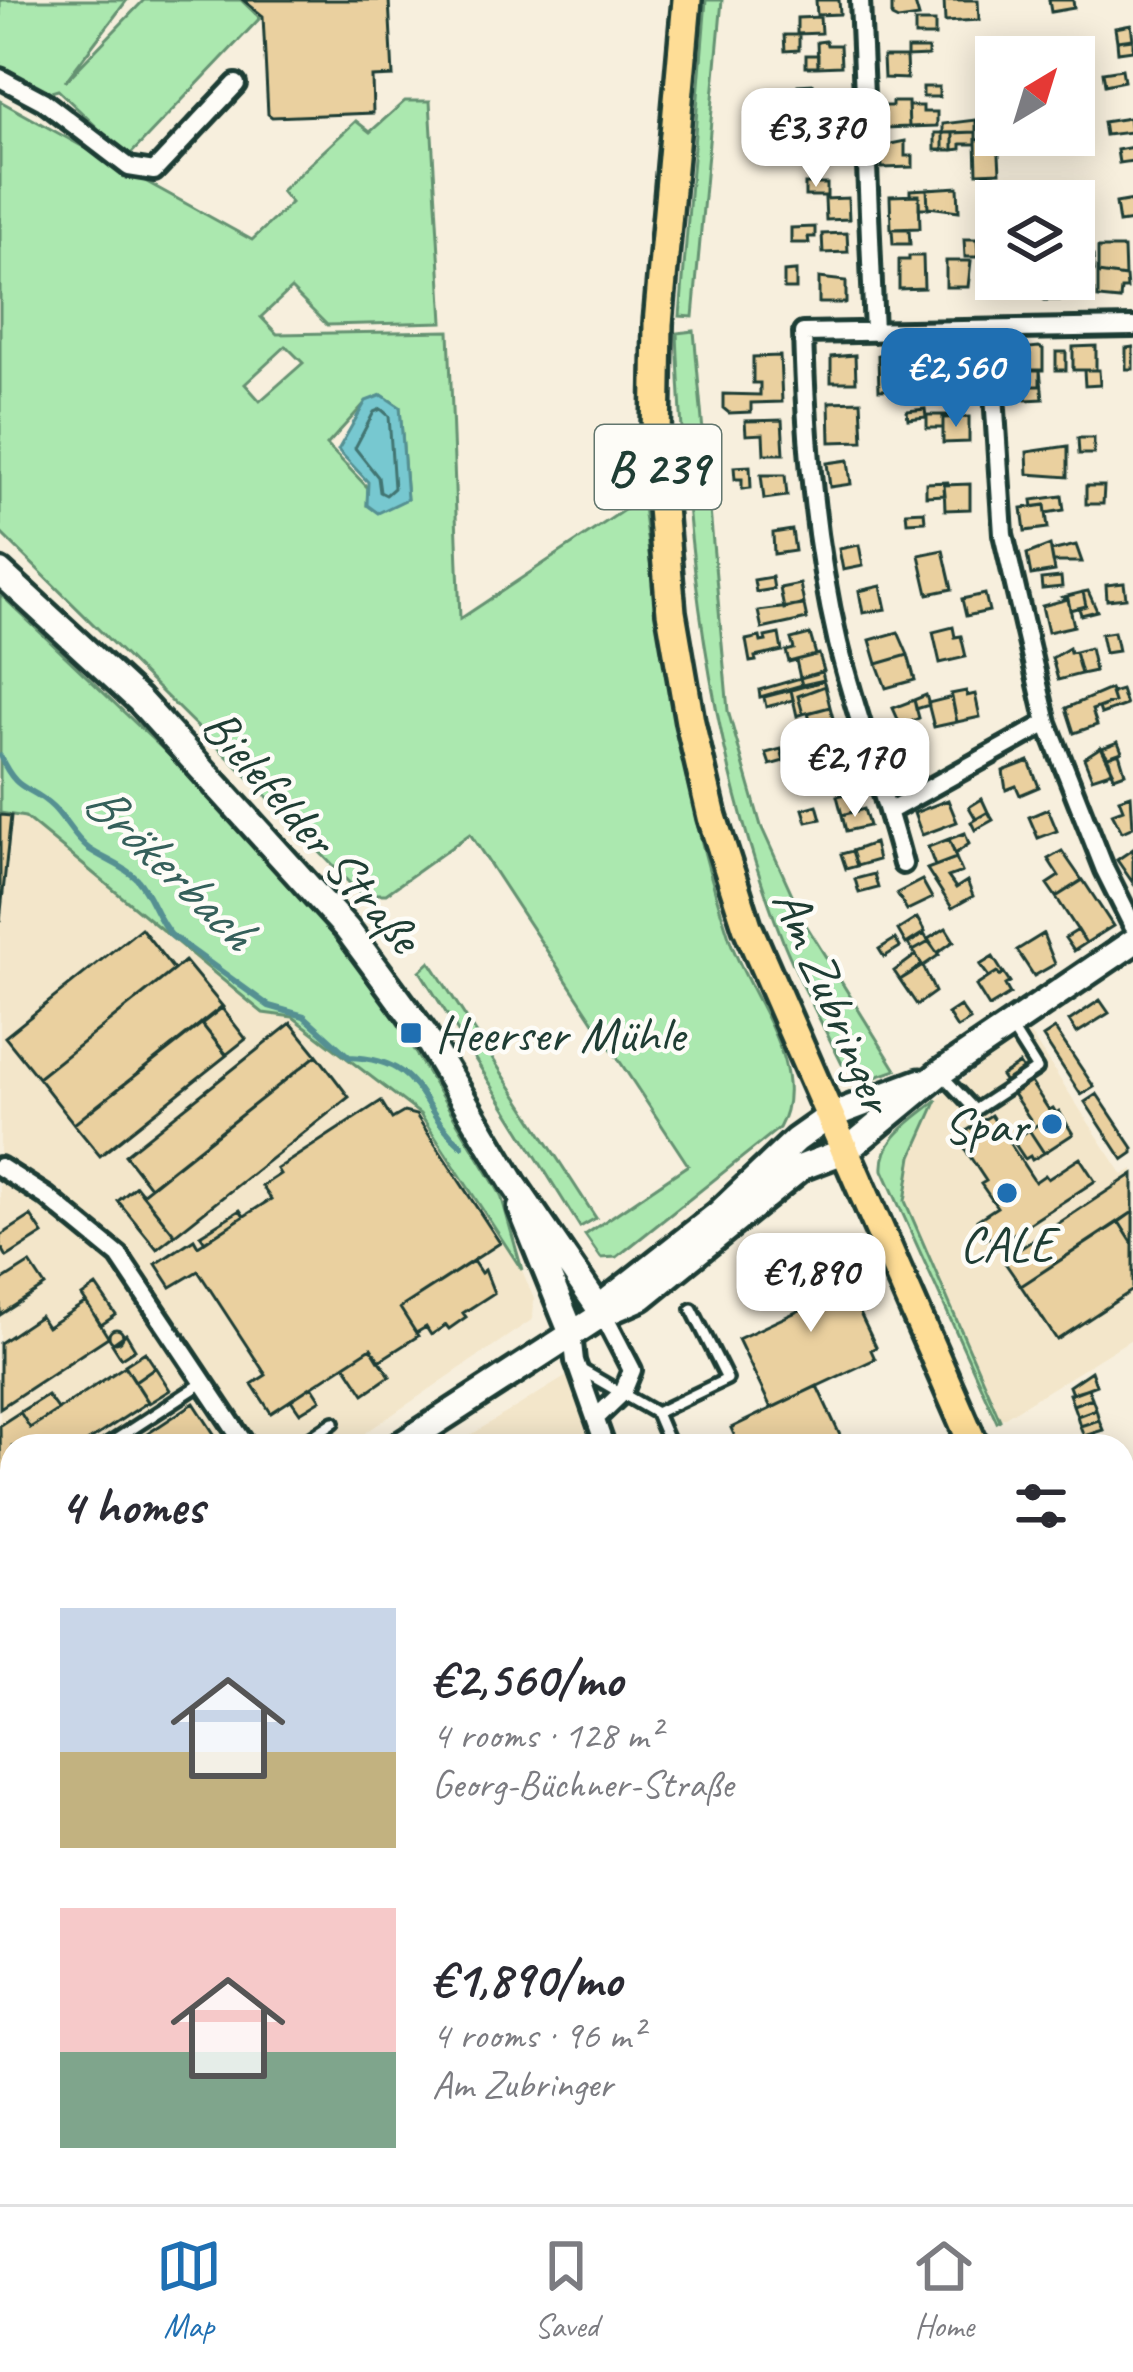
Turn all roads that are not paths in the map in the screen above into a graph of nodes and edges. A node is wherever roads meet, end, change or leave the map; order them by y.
1 (687, 0) edge
2 (860, 0) edge
3 (0, 78) edge
4 (236, 84) dead end
5 (1133, 327) edge
6 (874, 332) junction
7 (990, 332) junction
8 (0, 572) edge
9 (1047, 723) junction
10 (889, 811) junction
11 (902, 864) dead end
12 (1133, 926) edge
13 (1133, 942) edge
14 (1010, 1026) junction
15 (940, 1073) junction
16 (830, 1116) junction
17 (847, 1150) junction
18 (0, 1167) edge
19 (514, 1183) junction
20 (692, 1309) dead end
21 (603, 1314) junction
22 (572, 1334) junction
23 (578, 1369) junction
24 (204, 1382) junction
25 (623, 1392) junction
26 (656, 1413) junction
27 (596, 1418) junction
28 (334, 1422) dead end
29 (124, 1434) edge
30 (238, 1434) edge
31 (316, 1434) edge
32 (418, 1434) edge
33 (601, 1434) edge
34 (665, 1434) edge
35 (969, 1434) edge

1 - 16 main road, Am Zubringer / B 239
2 - 6 street
3 - 4 street
5 - 7 street
6 - 7 street
6 - 10 street
7 - 9 street
8 - 19 main road, Bielefelder Straße
9 - 10 street
9 - 12 street
10 - 11 street
13 - 14 main road
14 - 15 main road
14 - 15 lane
15 - 16 main road
15 - 17 main road
16 - 17 main road, Am Zubringer / B 239
16 - 21 main road
17 - 21 main road
17 - 35 main road, Am Zubringer / B 239
18 - 24 street
19 - 21 main road, Bielefelder Straße
19 - 22 main road, Bielefelder Straße
20 - 26 lane
21 - 22 main road
21 - 25 street
22 - 23 street
22 - 32 main road
23 - 25 lane
23 - 27 street
24 - 29 lane
24 - 30 street
25 - 26 lane
25 - 27 street
26 - 34 lane
27 - 33 street
28 - 31 lane

